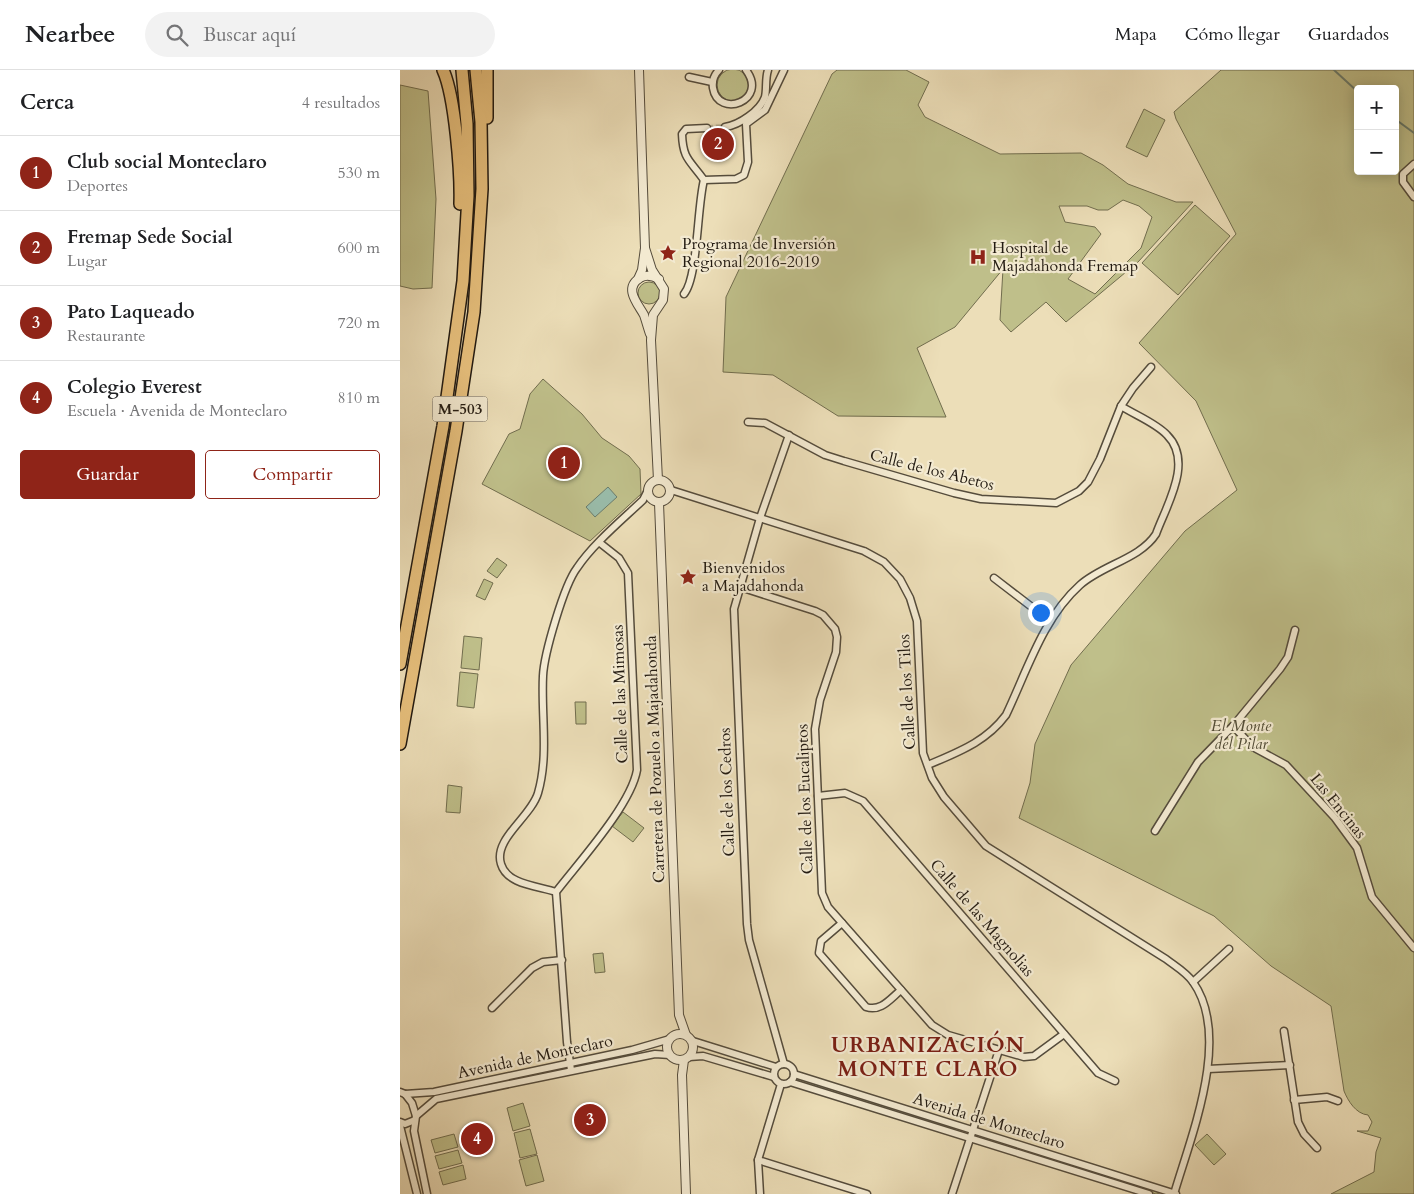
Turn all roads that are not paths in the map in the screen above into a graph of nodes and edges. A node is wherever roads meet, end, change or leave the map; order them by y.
1 (443, 70) edge
2 (462, 70) edge
3 (476, 70) edge
4 (487, 70) edge
5 (639, 70) edge
6 (719, 70) edge
7 (746, 70) edge
8 (768, 70) edge
9 (784, 70) edge
10 (689, 77) dead end
11 (712, 82) junction
12 (746, 124) junction
13 (707, 128) tunnel mouth
14 (1414, 164) edge
15 (704, 180) junction
16 (482, 189) junction
17 (1414, 197) edge
18 (645, 248) junction
19 (638, 279) junction
20 (659, 279) junction
21 (463, 281) junction
22 (684, 294) dead end
23 (636, 303) junction
24 (659, 304) junction
25 (651, 340) junction
26 (1151, 367) dead end
27 (1121, 406) junction
28 (748, 422) dead end
29 (789, 435) junction
30 (658, 480) junction
31 (671, 490) junction
32 (651, 501) junction
33 (760, 518) junction
34 (600, 543) junction
35 (994, 578) dead end
36 (740, 587) junction
37 (1050, 620) junction
38 (1295, 630) dead end
39 (400, 664) edge
40 (1233, 726) junction
41 (400, 744) edge
42 (928, 765) junction
43 (818, 796) junction
44 (1155, 831) dead end
45 (556, 892) junction
46 (842, 923) junction
47 (1414, 948) edge
48 (1229, 950) dead end
49 (562, 960) junction
50 (1193, 982) junction
51 (901, 990) junction
52 (492, 1008) dead end
53 (679, 1012) junction
54 (1284, 1031) dead end
55 (1064, 1034) junction
56 (686, 1035) junction
57 (672, 1037) junction
58 (692, 1041) junction
59 (999, 1050) junction
60 (672, 1057) junction
61 (687, 1058) junction
62 (784, 1064) junction
63 (1290, 1064) junction
64 (571, 1066) junction
65 (776, 1067) junction
66 (1208, 1069) junction
67 (794, 1074) junction
68 (682, 1075) junction
69 (774, 1077) junction
70 (1116, 1081) dead end
71 (790, 1082) junction
72 (781, 1084) junction
73 (403, 1093) edge
74 (1294, 1100) junction
75 (1338, 1101) dead end
76 (415, 1118) junction
77 (400, 1122) edge
78 (400, 1126) edge
79 (973, 1130) junction
80 (971, 1138) junction
81 (1317, 1148) dead end
82 (758, 1160) junction
83 (852, 1192) edge
84 (416, 1194) edge
85 (427, 1194) edge
86 (686, 1194) edge
87 (760, 1194) edge
88 (867, 1194) edge
89 (952, 1194) edge
90 (1149, 1194) edge
91 (1175, 1194) edge

1 - 21 highway
2 - 21 highway, M-503
3 - 16 highway, M-503
4 - 16 highway, M-503
5 - 18 street
6 - 11 street
7 - 11 street
8 - 12 street
9 - 12 street
10 - 11 street
12 - 15 street
13 - 15 street
14 - 17 street
15 - 22 street
16 - 41 highway, M-503
18 - 19 street
18 - 20 street
19 - 20 street
19 - 23 street
20 - 24 street
21 - 39 highway, M-503
23 - 24 street
23 - 25 street
24 - 25 street
25 - 30 street
26 - 27 street, Calle de los Abetos
27 - 29 street, Calle de los Abetos
27 - 37 street
28 - 29 street, Calle de los Abetos
29 - 33 street
30 - 31 street
30 - 32 street
31 - 32 street
31 - 33 street, Calle de los Tilos
32 - 34 street
32 - 53 street, Carretera de Pozuelo a Majadahonda
33 - 36 street, Calle de los Cedros
33 - 42 street, Calle de los Tilos
34 - 45 street, Calle de las Mimosas
34 - 45 street
35 - 37 street
36 - 43 street, Calle de los Eucaliptos
36 - 62 street, Calle de los Cedros
37 - 42 street
38 - 40 street
40 - 44 street
40 - 47 street, Las Encinas
42 - 50 street, Calle de los Tilos
43 - 46 street, Calle de los Eucaliptos
43 - 55 street, Calle de las Magnolias
45 - 49 street
46 - 51 street, Calle de los Eucaliptos
46 - 51 street
48 - 50 street
49 - 52 street
49 - 64 street
50 - 66 street, Calle de los Tilos
51 - 59 street, Calle de los Eucaliptos
53 - 56 street, Carretera de Pozuelo a Majadahonda
53 - 57 street, Carretera de Pozuelo a Majadahonda
54 - 63 street
55 - 59 street, Calle de los Eucaliptos
55 - 70 street, Calle de las Magnolias
56 - 57 street
56 - 58 street
57 - 60 street
57 - 64 street, Avenida de Monteclaro
58 - 61 street
58 - 65 street
59 - 79 street
60 - 61 street
60 - 64 street, Avenida de Monteclaro
60 - 68 street
61 - 68 street
61 - 69 street
62 - 65 street
62 - 67 street
63 - 66 street
63 - 74 street
64 - 73 street, Avenida de Monteclaro
64 - 76 street, Avenida de Monteclaro
65 - 69 street
66 - 91 street, Calle de los Tilos
67 - 71 street
67 - 79 street, Avenida de Monteclaro
68 - 86 street
69 - 72 street
71 - 72 street
71 - 80 street, Avenida de Monteclaro
72 - 82 street
73 - 76 street
74 - 75 street
74 - 81 street
76 - 77 street
76 - 85 street
78 - 84 street
79 - 80 street
79 - 91 street, Avenida de Monteclaro
80 - 89 street
80 - 90 street, Avenida de Monteclaro
82 - 83 street
82 - 87 street
83 - 88 street

